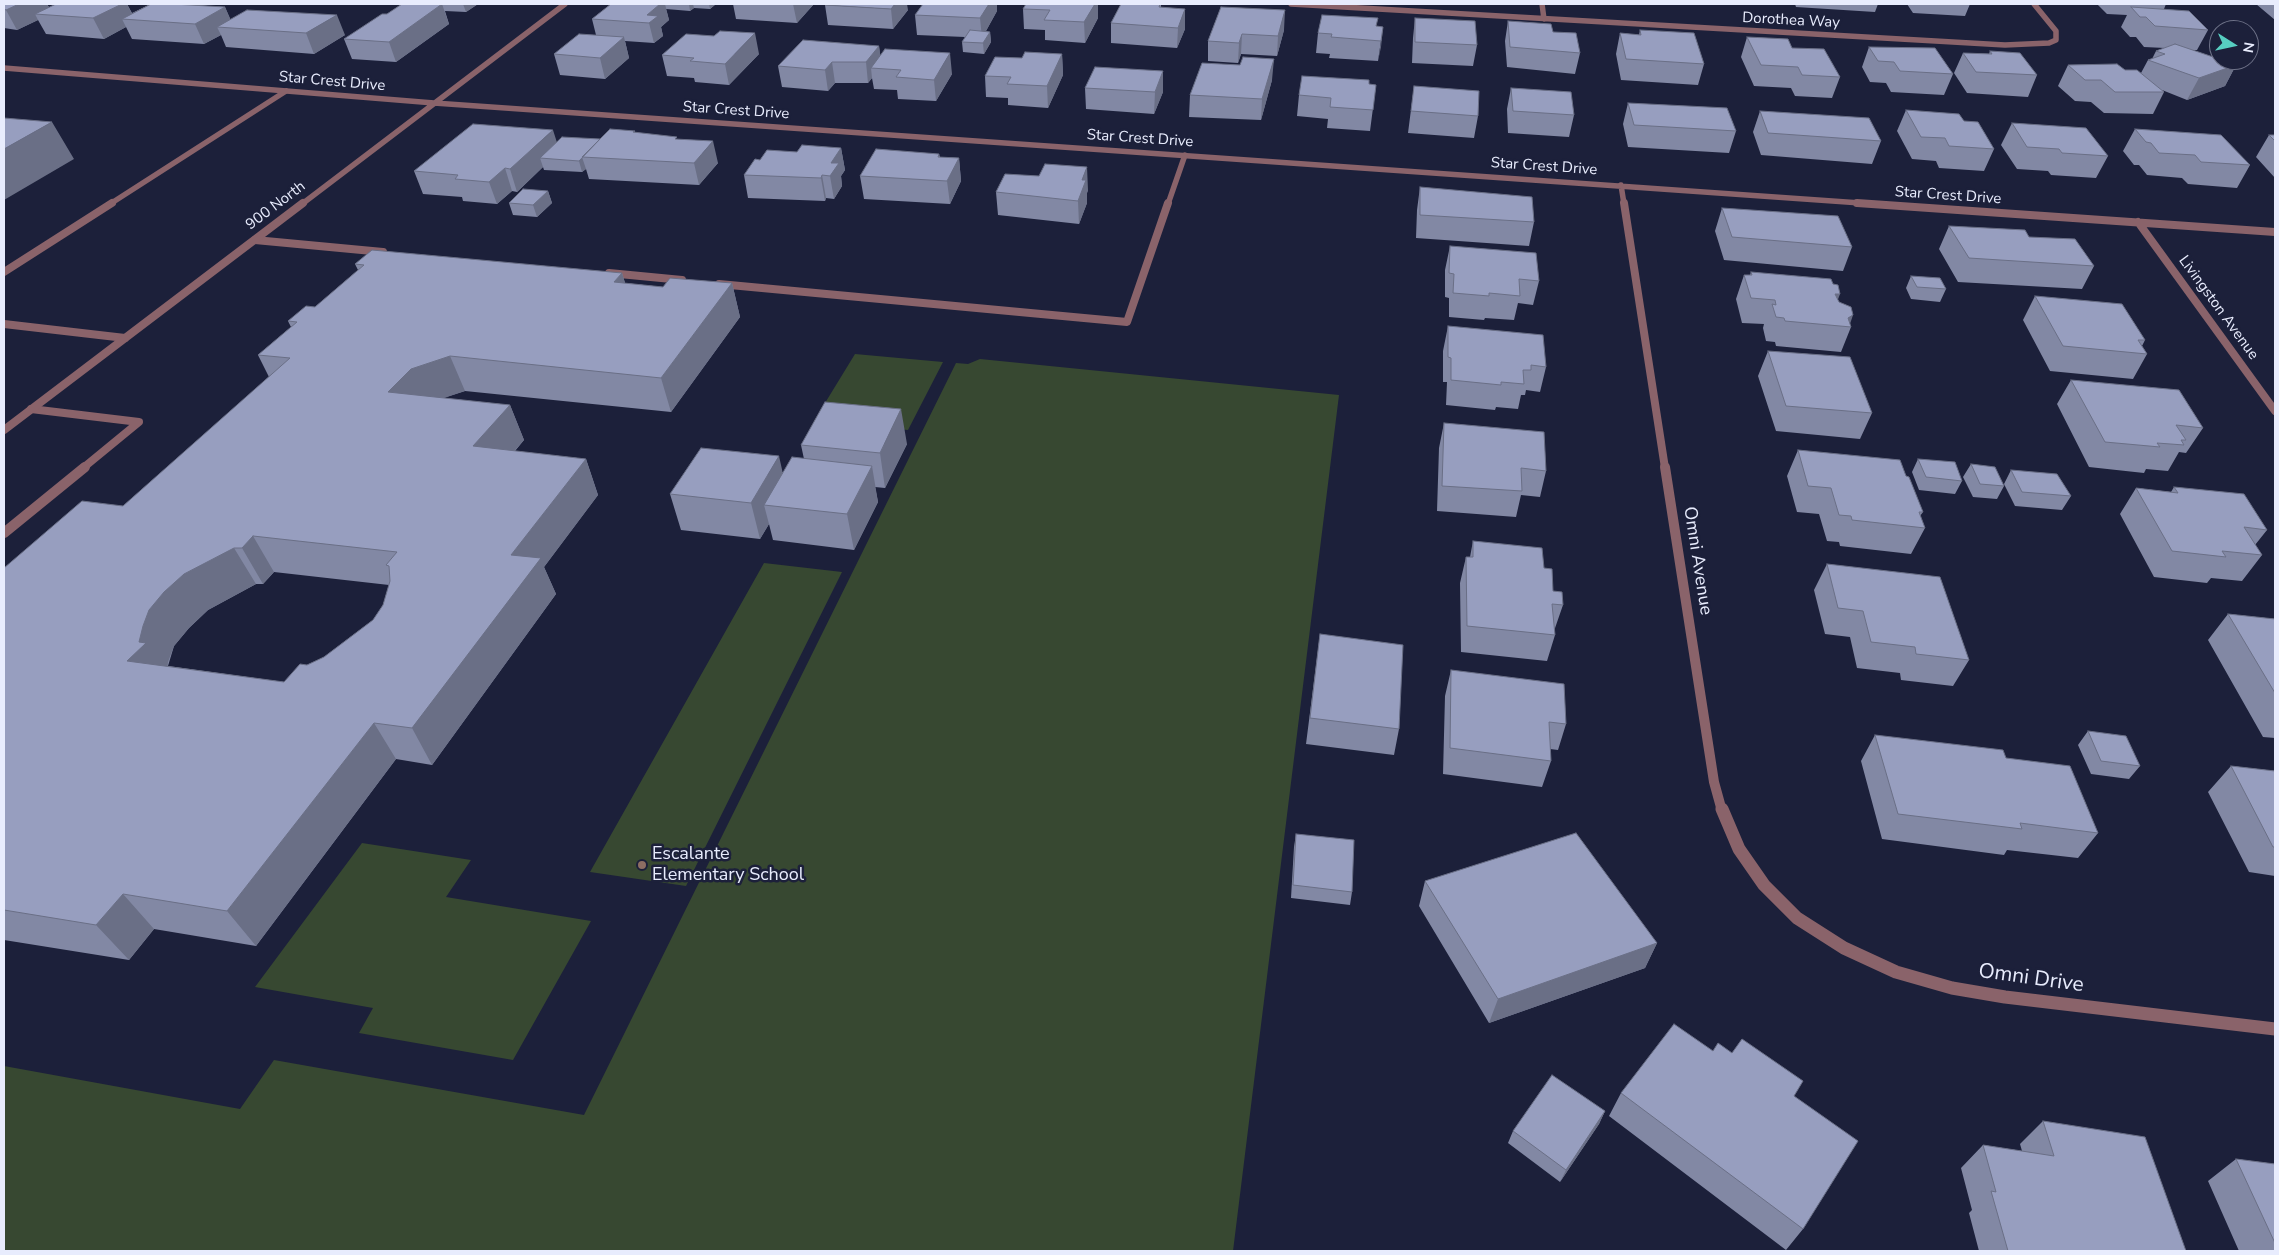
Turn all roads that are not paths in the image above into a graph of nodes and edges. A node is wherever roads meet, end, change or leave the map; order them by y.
1 (565, 4) edge
2 (1292, 4) edge
3 (1542, 4) edge
4 (2034, 4) edge
5 (1544, 19) junction
6 (4, 68) edge
7 (286, 90) junction
8 (434, 103) junction
9 (1185, 155) junction
10 (1621, 185) junction
11 (2138, 222) junction
12 (2275, 232) edge
13 (255, 240) junction
14 (390, 252) edge
15 (4, 272) edge
16 (599, 272) edge
17 (688, 281) edge
18 (708, 283) edge
19 (4, 324) edge
20 (125, 338) junction
21 (31, 409) junction
22 (2275, 411) edge
23 (4, 430) edge
24 (4, 533) edge
25 (1797, 918) joint
26 (2275, 1030) edge

1 - 8 street, 900 North
2 - 5 street, Dorothea Way
3 - 5 street
4 - 5 street, Dorothea Way
6 - 7 street, Star Crest Drive
7 - 8 street, Star Crest Drive
7 - 15 street
8 - 9 street, Star Crest Drive
8 - 13 street, 900 North
9 - 10 street, Star Crest Drive
9 - 18 street
10 - 11 street, Star Crest Drive
10 - 25 street, Omni Avenue
11 - 12 street, Star Crest Drive
11 - 22 street, Livingston Avenue
13 - 14 street
13 - 20 street, 900 North
16 - 17 street
19 - 20 street
20 - 21 street, 900 North
21 - 23 street, 900 North
21 - 24 street
25 - 26 street, Omni Drive

